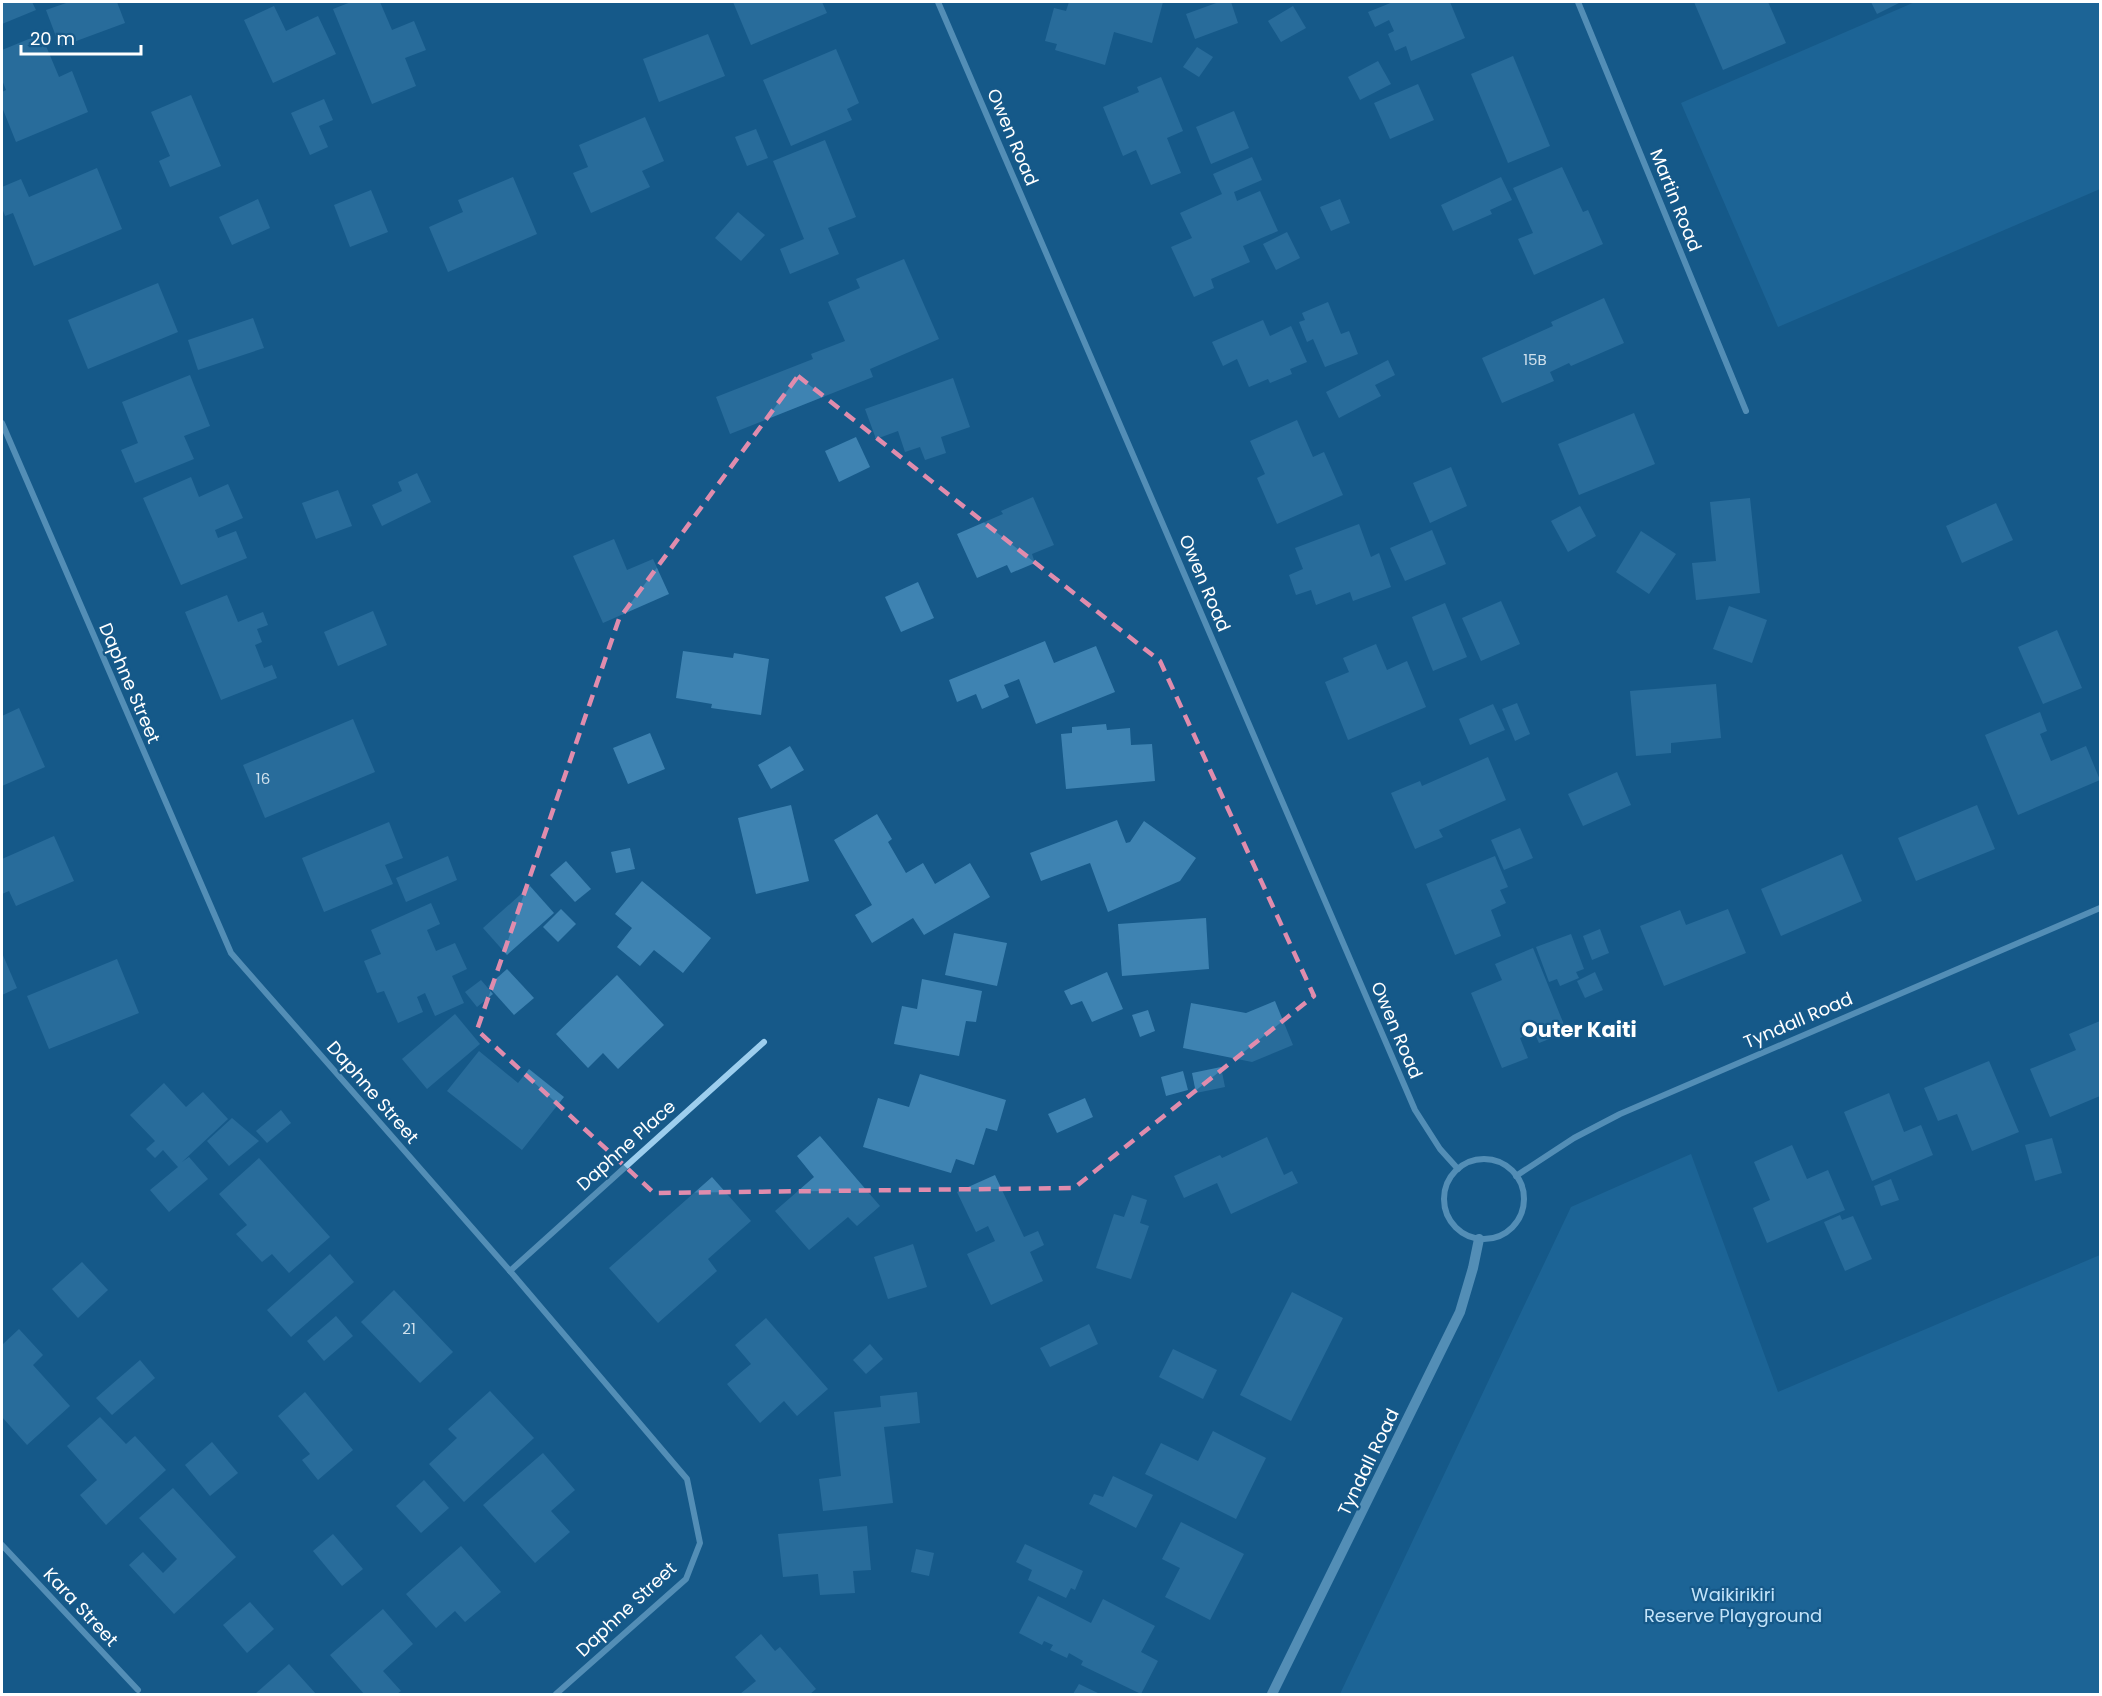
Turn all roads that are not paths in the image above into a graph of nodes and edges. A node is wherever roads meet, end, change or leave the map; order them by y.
1 (938, 2) edge
2 (1578, 2) edge
3 (1746, 411) dead end
4 (2, 423) edge
5 (2100, 908) edge
6 (764, 1042) dead end
7 (1458, 1169) junction
8 (1516, 1176) junction
9 (1479, 1239) junction
10 (510, 1271) junction
11 (2, 1545) edge
12 (138, 1690) dead end
13 (556, 1695) edge
14 (1272, 1695) edge

1 - 7 street, Owen Road
2 - 3 street, Martin Road
4 - 10 street, Daphne Street
5 - 8 street, Tyndall Road
6 - 10 street, Daphne Place
7 - 8 street
7 - 9 street
8 - 9 street
9 - 14 street, Tyndall Road
10 - 13 street, Daphne Street
11 - 12 street, Kara Street

